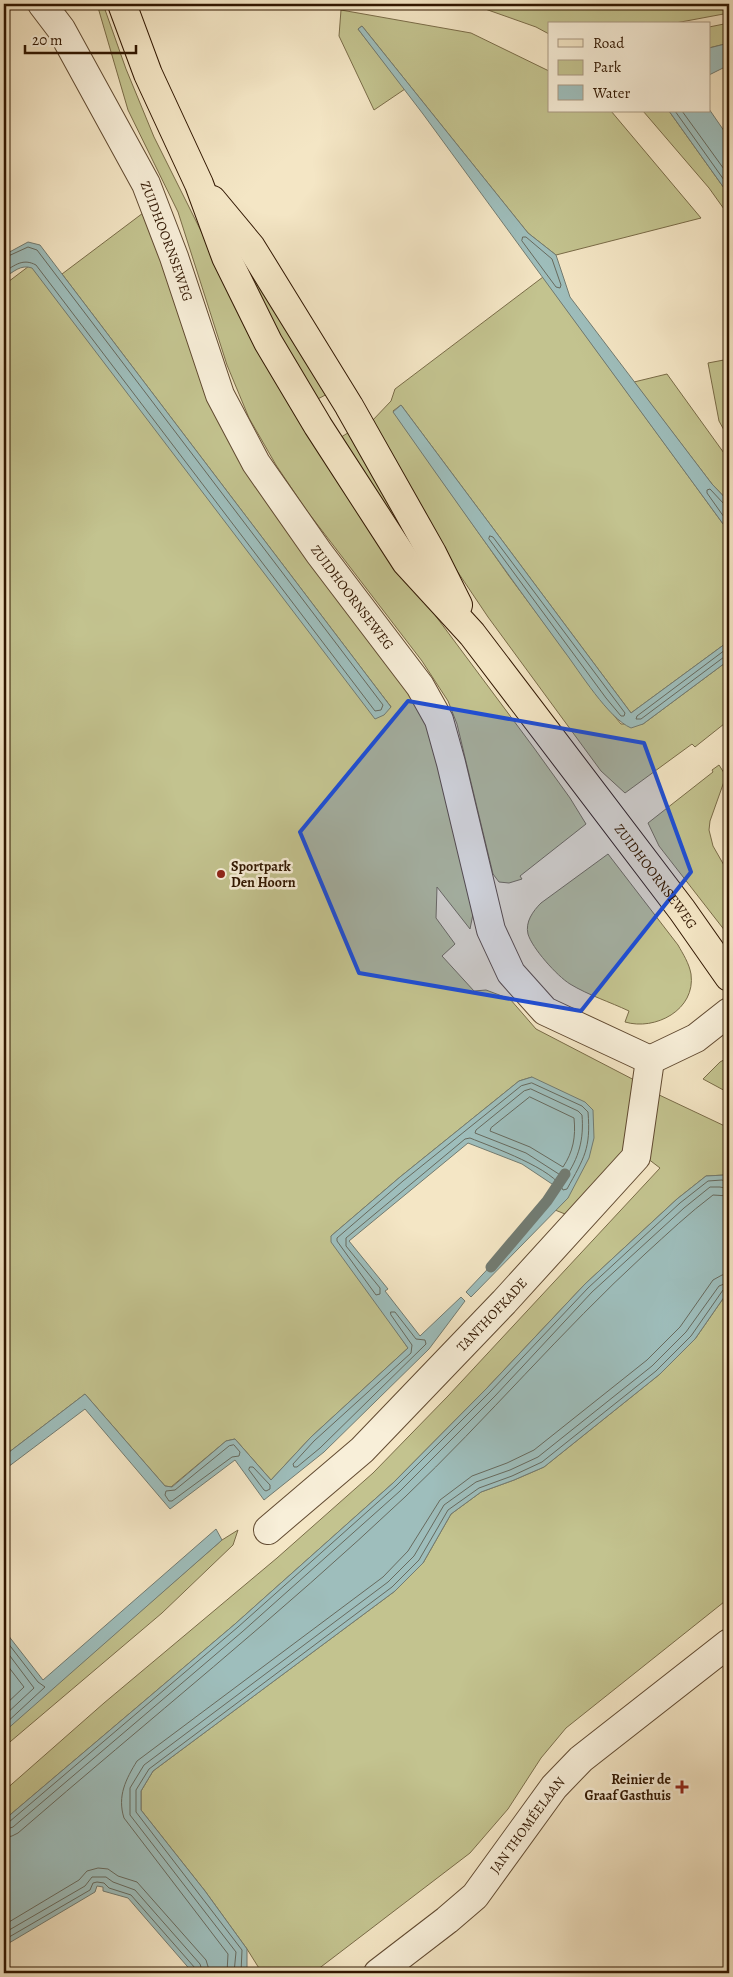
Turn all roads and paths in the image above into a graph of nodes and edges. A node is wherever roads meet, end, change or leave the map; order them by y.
1 (42, 4) edge
2 (122, 4) edge
3 (199, 184) junction
4 (472, 634) junction
5 (729, 977) edge
6 (729, 1012) edge
7 (650, 1060) junction
8 (268, 1530) dead end
9 (729, 1644) edge
10 (378, 1973) edge

1 - 7 street, ZUIDHOORNSEWEG
2 - 3 main road, ZUIDHOORNSEWEG
3 - 4 main road, ZUIDHOORNSEWEG
3 - 4 main road, ZUIDHOORNSEWEG
4 - 5 main road, ZUIDHOORNSEWEG
6 - 7 street
7 - 8 street, TANTHOFKADE
9 - 10 street, JAN THOMÉELAAN

